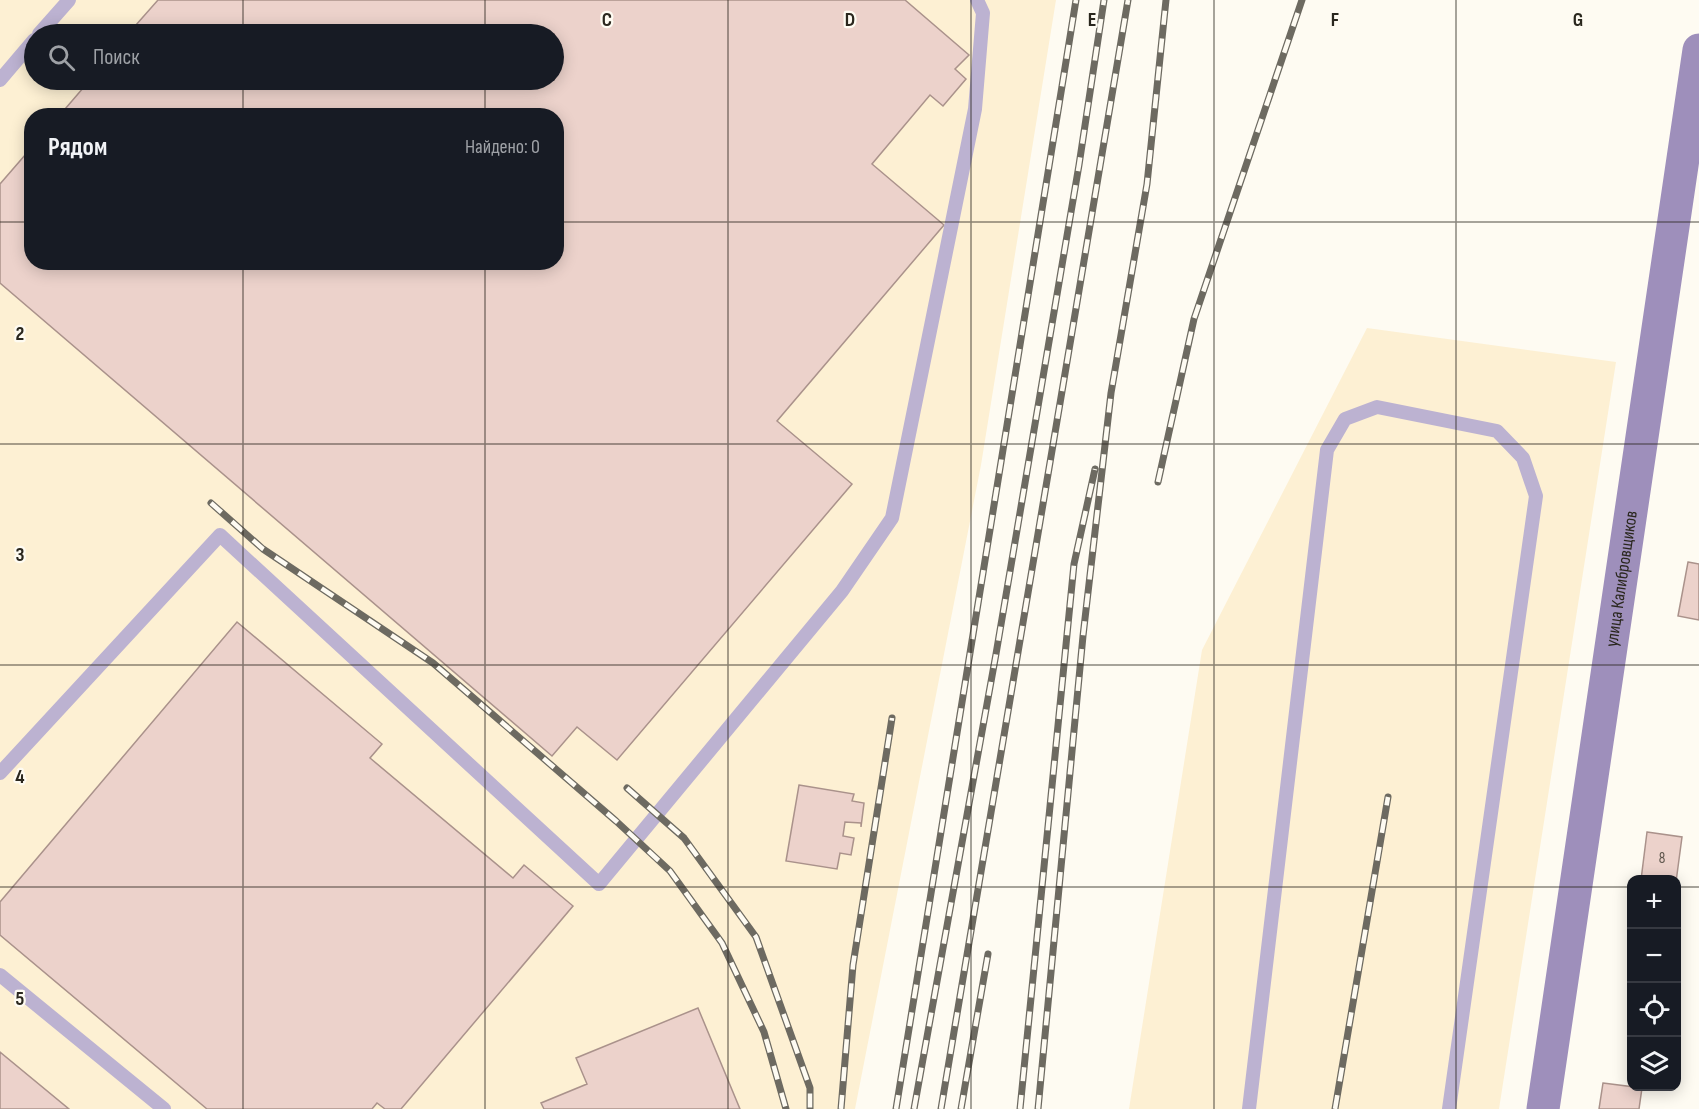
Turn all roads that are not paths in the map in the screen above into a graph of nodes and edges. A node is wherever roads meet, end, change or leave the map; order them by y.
1 (69, 0) edge
2 (977, 0) edge
3 (48, 24) edge
4 (1699, 50) edge
5 (24, 52) edge
6 (0, 80) edge
7 (0, 773) edge
8 (0, 975) edge
9 (164, 1109) edge
10 (1249, 1109) edge
11 (1449, 1109) edge
12 (1543, 1109) edge

1 - 3 lane
2 - 7 lane
4 - 12 street, улица Калибровщиков
5 - 6 lane
8 - 9 lane
10 - 11 lane

